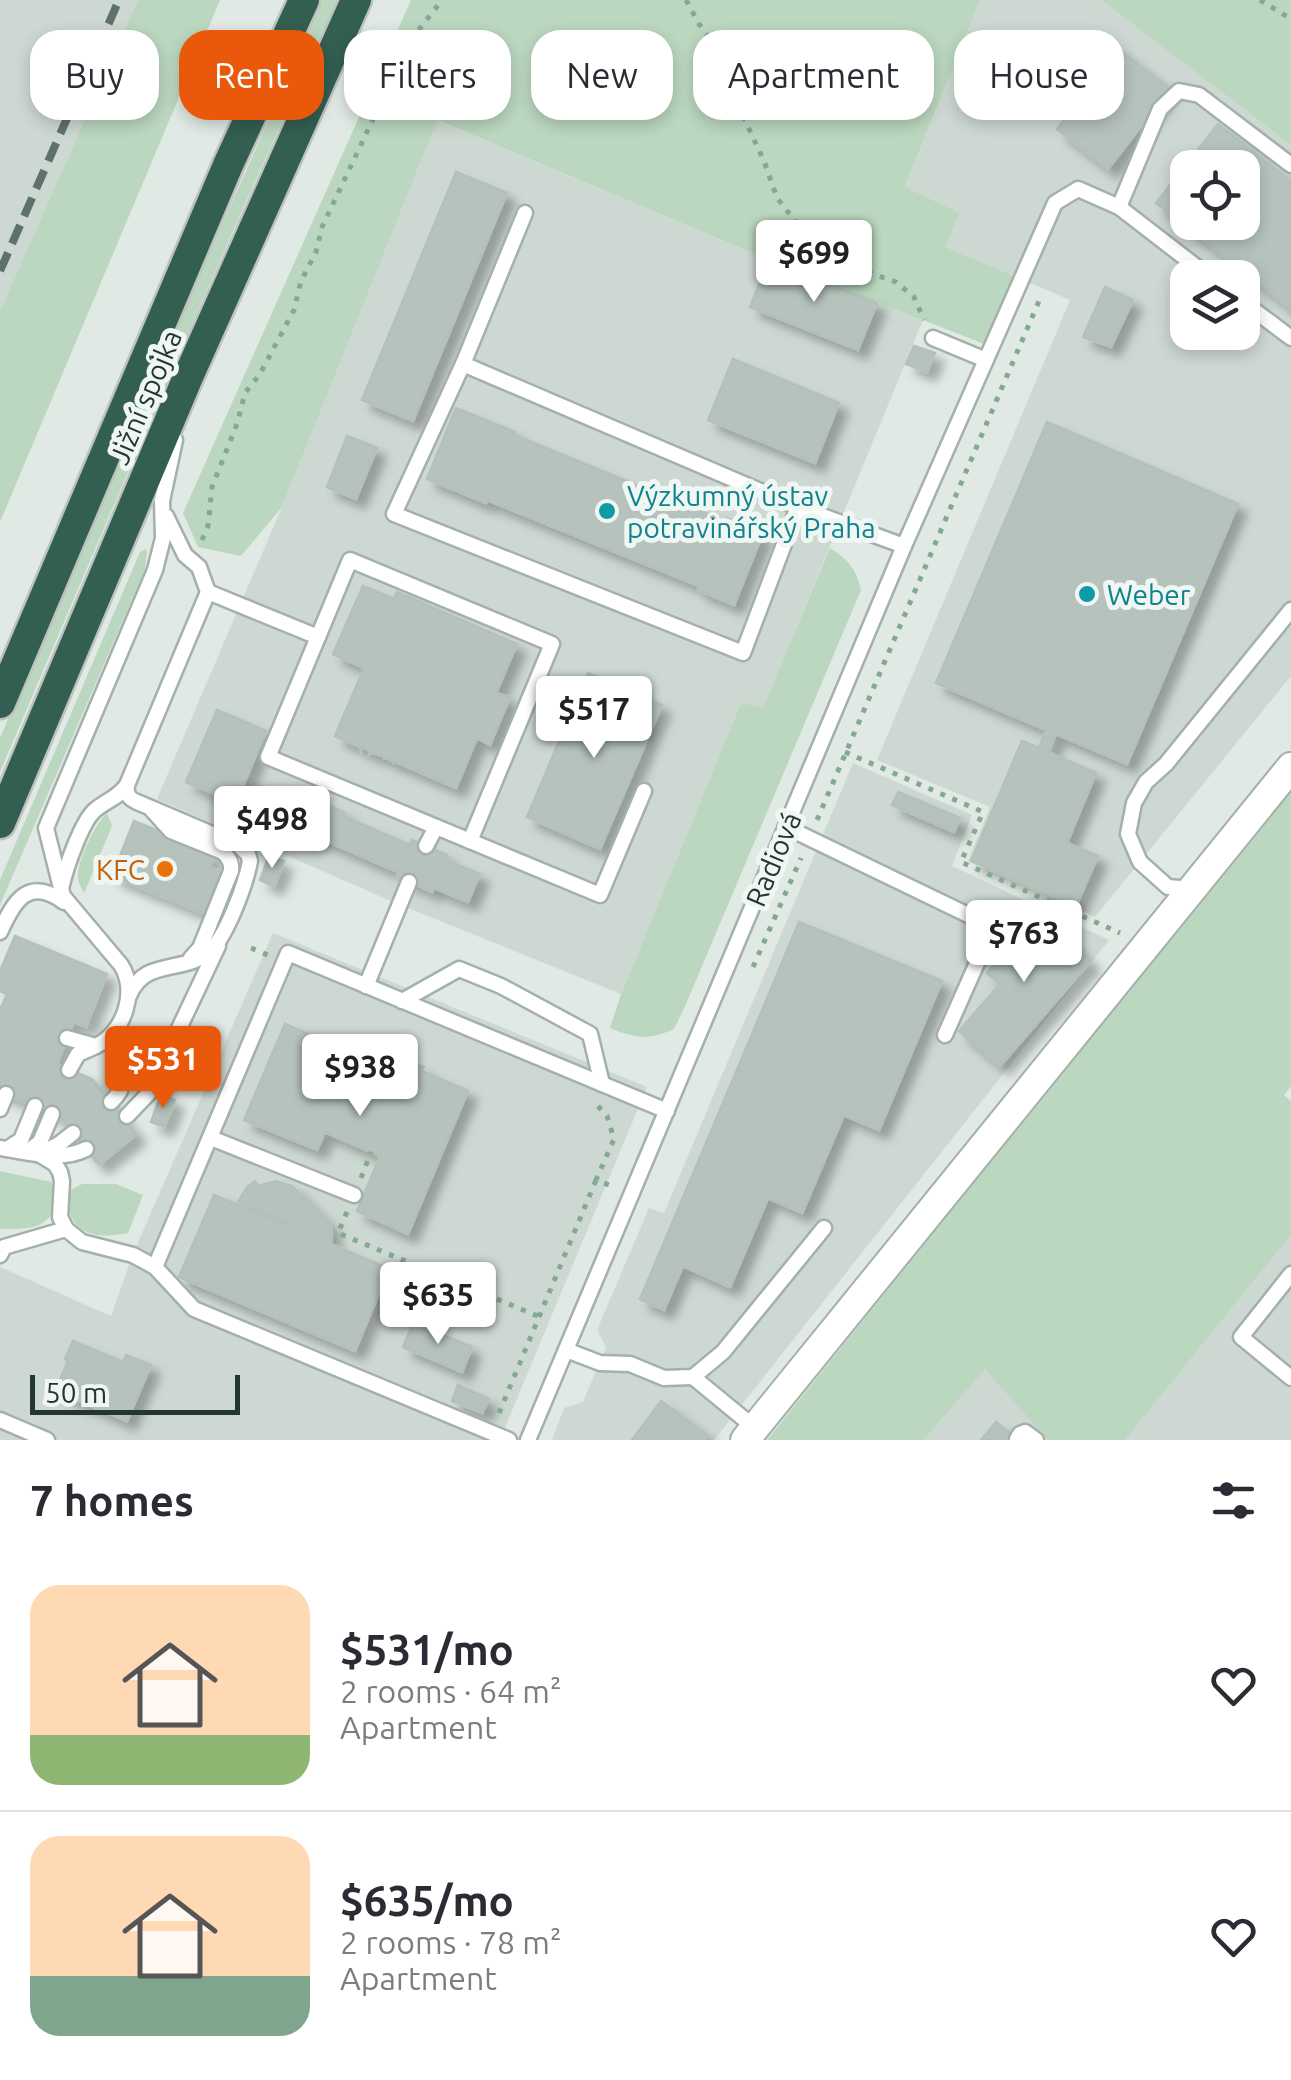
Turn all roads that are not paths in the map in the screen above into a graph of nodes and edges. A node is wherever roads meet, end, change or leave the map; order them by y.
1 (304, 0) edge
2 (356, 0) edge
3 (1291, 164) edge
4 (1118, 207) junction
5 (524, 213) dead end
6 (1187, 260) edge
7 (1260, 315) edge
8 (933, 338) road end
9 (1291, 338) edge
10 (986, 360) junction
11 (463, 364) junction
12 (188, 377) junction
13 (162, 501) junction
14 (798, 507) junction
15 (904, 546) junction
16 (208, 592) junction
17 (1291, 610) edge
18 (318, 638) junction
19 (0, 703) edge
20 (1291, 766) edge
21 (127, 784) junction
22 (644, 791) dead end
23 (149, 807) junction
24 (0, 823) edge
25 (436, 827) junction
26 (786, 827) junction
27 (470, 841) junction
28 (426, 846) dead end
29 (409, 882) dead end
30 (1192, 889) junction
31 (66, 901) junction
32 (0, 932) edge
33 (220, 940) junction
34 (177, 966) junction
35 (366, 986) junction
36 (129, 997) junction
37 (402, 1001) junction
38 (116, 1030) junction
39 (945, 1034) dead end
40 (69, 1070) dead end
41 (124, 1073) junction
42 (602, 1084) junction
43 (6, 1094) dead end
44 (110, 1102) dead end
45 (35, 1106) dead end
46 (0, 1109) edge
47 (666, 1111) junction
48 (52, 1114) dead end
49 (72, 1133) dead end
50 (211, 1138) junction
51 (3, 1149) edge
52 (86, 1149) dead end
53 (32, 1152) junction
54 (354, 1195) road end
55 (824, 1228) dead end
56 (66, 1229) junction
57 (0, 1255) edge
58 (155, 1267) junction
59 (1291, 1274) edge
60 (566, 1350) junction
61 (693, 1377) junction
62 (1291, 1378) edge
63 (0, 1420) edge
64 (750, 1434) edge
65 (1017, 1439) edge
66 (47, 1440) edge
67 (509, 1440) edge
68 (528, 1440) edge
69 (1036, 1440) edge

1 - 19 highway, Jižní spojka
2 - 12 highway, Jižní spojka
3 - 4 lane
4 - 6 lane
4 - 10 lane, Radiová
5 - 11 lane
7 - 9 lane
8 - 10 lane
10 - 15 lane, Radiová
11 - 14 lane
11 - 14 lane
12 - 13 lane
12 - 24 highway, Jižní spojka
13 - 16 lane
13 - 31 lane
14 - 15 lane
15 - 26 lane, Radiová
16 - 18 lane
16 - 21 lane
17 - 30 lane
18 - 25 lane
18 - 27 lane
20 - 30 street
21 - 23 lane
21 - 31 lane
22 - 27 lane
23 - 33 lane
23 - 34 lane
25 - 27 lane
25 - 28 lane
26 - 39 lane
26 - 47 lane, Radiová
29 - 35 lane
30 - 64 street
31 - 32 lane
31 - 36 lane
33 - 34 lane
33 - 41 lane
34 - 36 lane
35 - 37 lane
35 - 50 lane
36 - 38 lane
37 - 42 lane
37 - 42 lane
38 - 40 lane
38 - 41 lane
41 - 44 lane
42 - 47 lane
43 - 46 lane
45 - 51 lane
47 - 60 lane, Radiová
48 - 53 lane
49 - 53 lane
50 - 54 lane
50 - 58 lane
51 - 53 lane
52 - 53 lane
53 - 56 lane
55 - 61 lane
56 - 57 lane
56 - 58 lane
58 - 67 lane
59 - 62 lane
60 - 61 lane
60 - 68 lane, Radiová
61 - 64 lane
63 - 66 lane
65 - 69 lane

